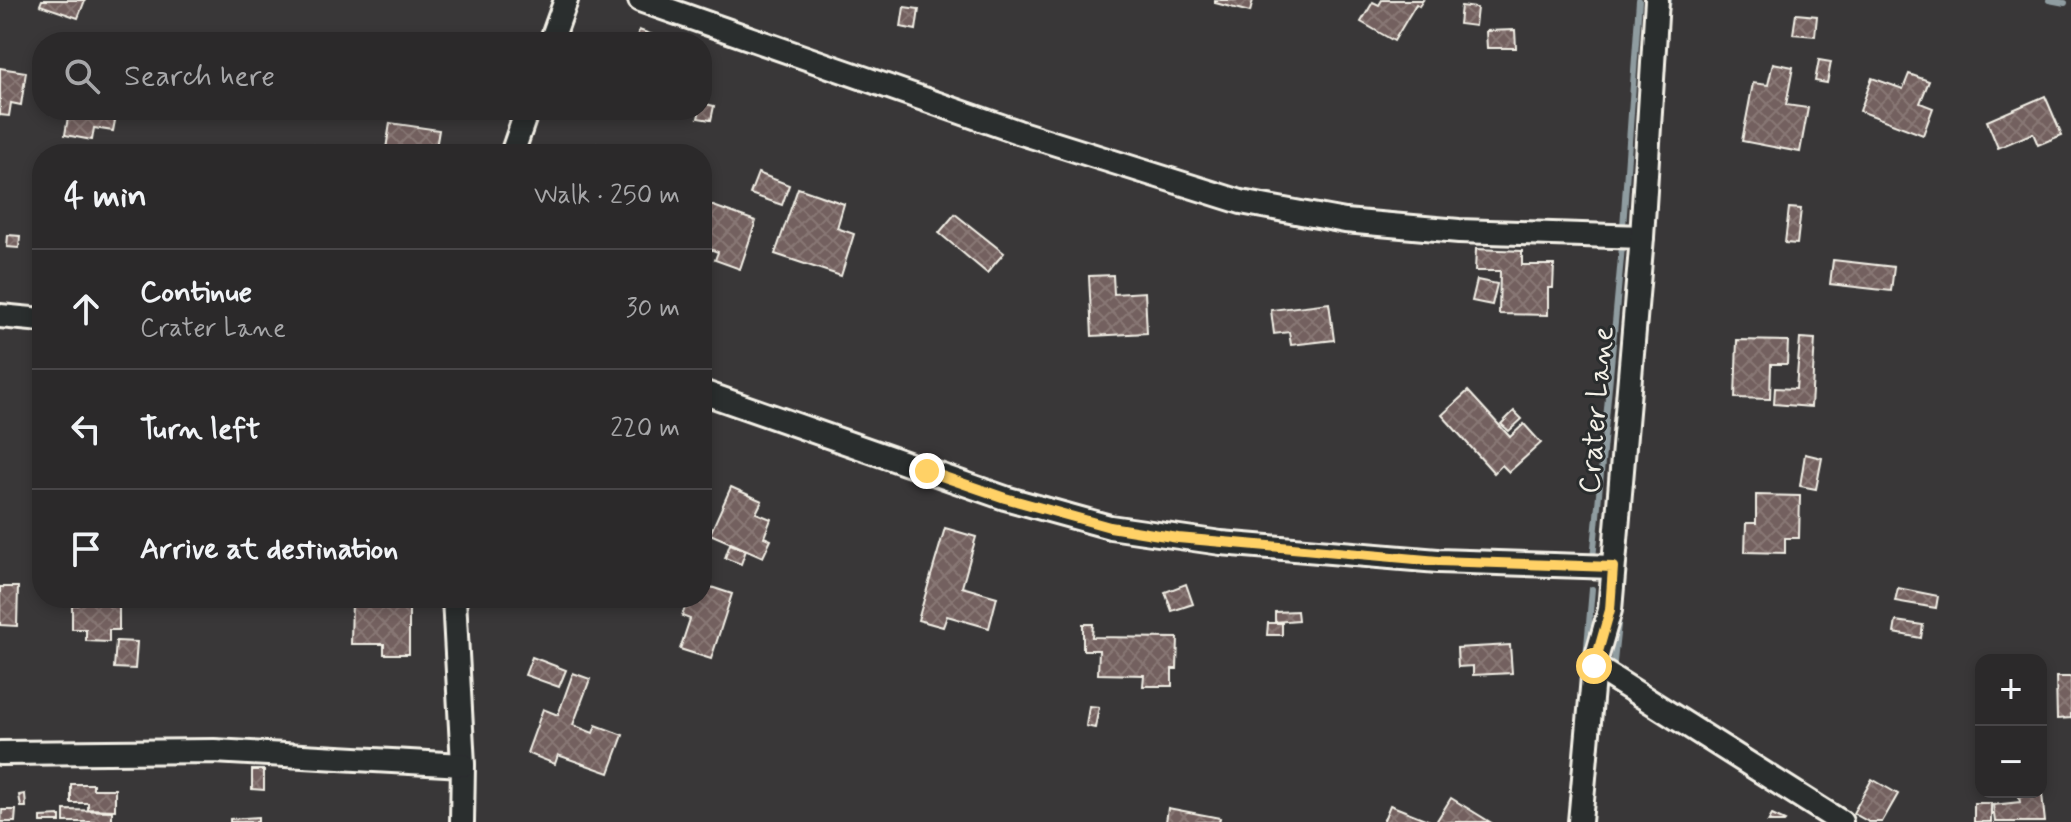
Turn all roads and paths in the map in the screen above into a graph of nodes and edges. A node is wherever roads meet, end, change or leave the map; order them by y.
1 (566, 0) edge
2 (640, 0) edge
3 (1657, 0) edge
4 (555, 32) edge
5 (524, 120) edge
6 (515, 144) edge
7 (1642, 237) junction
8 (0, 316) edge
9 (32, 319) edge
10 (712, 395) edge
11 (1613, 567) junction
12 (455, 608) edge
13 (1594, 666) junction
14 (0, 753) edge
15 (463, 765) junction
16 (462, 822) edge
17 (1580, 822) edge
18 (1841, 822) edge

1 - 4 street
2 - 7 street
3 - 7 street, Crater Lane
5 - 6 street
7 - 11 street, Crater Lane
8 - 9 street
10 - 11 street
11 - 13 street, Crater Lane
12 - 15 street
13 - 17 street, Crater Lane
13 - 18 street
14 - 15 street
15 - 16 street

